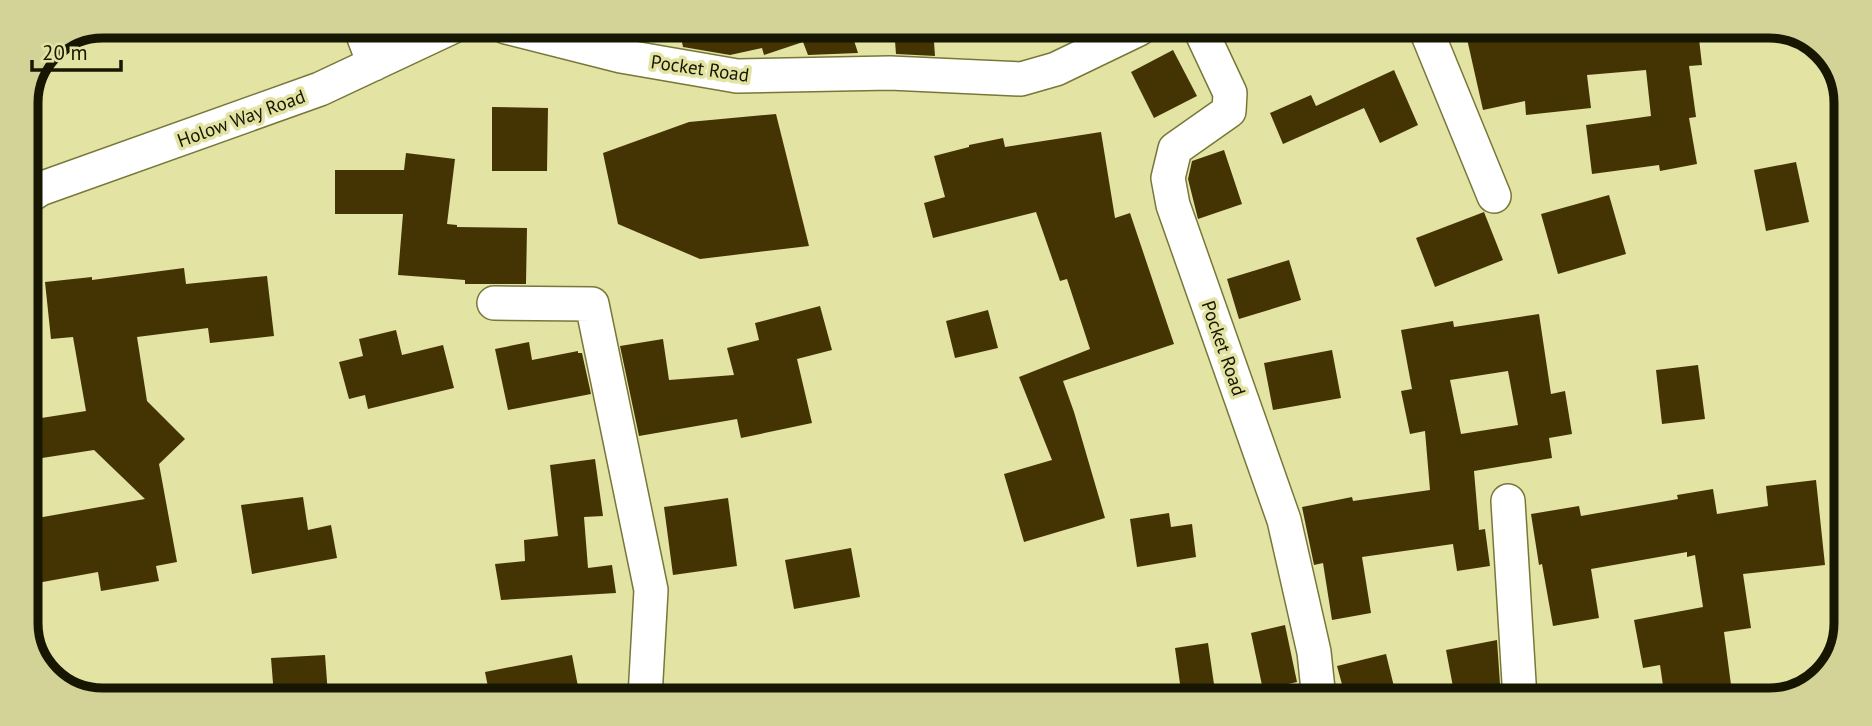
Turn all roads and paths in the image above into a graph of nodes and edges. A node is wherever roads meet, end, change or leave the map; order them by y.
1 (364, 38) edge
2 (429, 38) edge
3 (592, 38) edge
4 (1120, 38) edge
5 (1204, 38) edge
6 (1429, 38) edge
7 (623, 42) edge
8 (374, 64) junction
9 (38, 190) edge
10 (1494, 196) dead end
11 (494, 303) dead end
12 (1508, 501) dead end
13 (646, 688) edge
14 (1318, 688) edge
15 (1519, 688) edge

1 - 8 street
2 - 8 street, Holow Way Road
3 - 7 street, Pocket Road
4 - 7 street, Pocket Road
5 - 14 street, Pocket Road
6 - 10 street
8 - 9 street, Holow Way Road
11 - 13 street
12 - 15 street

